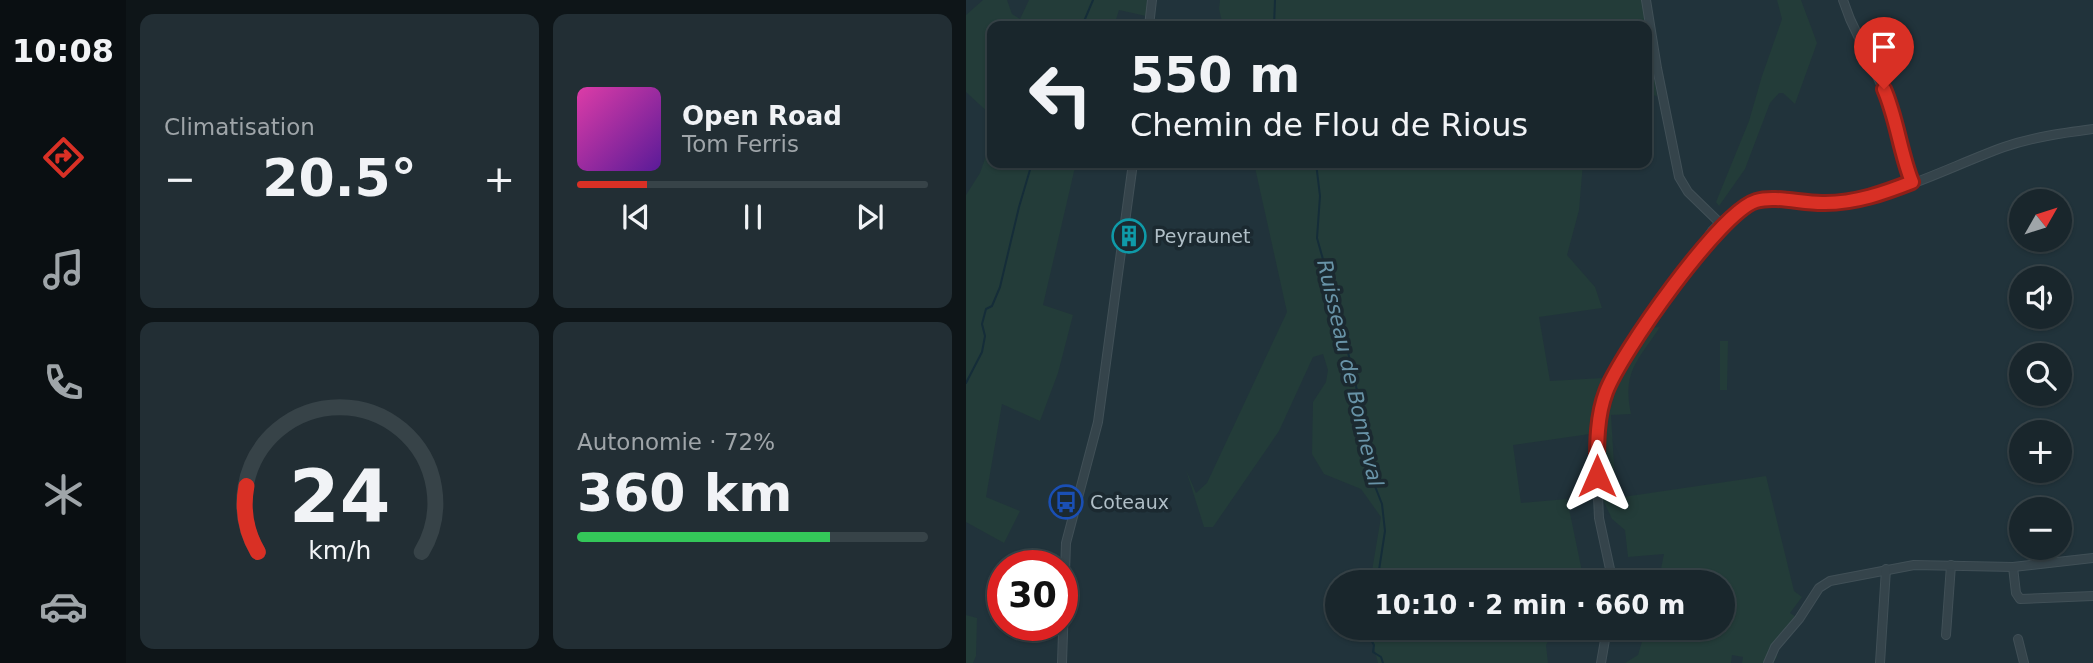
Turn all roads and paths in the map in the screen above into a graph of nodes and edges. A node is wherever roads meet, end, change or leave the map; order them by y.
1 (1152, 0) edge
2 (1646, 0) edge
3 (1843, 0) edge
4 (1150, 21) edge
5 (1649, 21) edge
6 (1652, 37) edge
7 (2093, 128) edge
8 (1132, 168) edge
9 (1912, 182) junction
10 (1722, 223) junction
11 (2093, 558) edge
12 (1951, 565) junction
13 (2013, 567) junction
14 (1886, 569) junction
15 (1610, 570) edge
16 (2093, 596) edge
17 (1946, 635) dead end
18 (2018, 639) dead end
19 (1604, 640) edge
20 (1062, 663) edge
21 (1601, 663) edge
22 (1768, 663) edge
23 (1880, 663) edge
24 (2024, 663) edge

1 - 4 street
2 - 5 street
3 - 9 street
6 - 10 street
7 - 9 street
8 - 20 street
9 - 10 street
10 - 15 street
11 - 13 street
12 - 13 street
12 - 14 street
12 - 17 street
13 - 16 street
14 - 22 street
14 - 23 street
18 - 24 street
19 - 21 street

